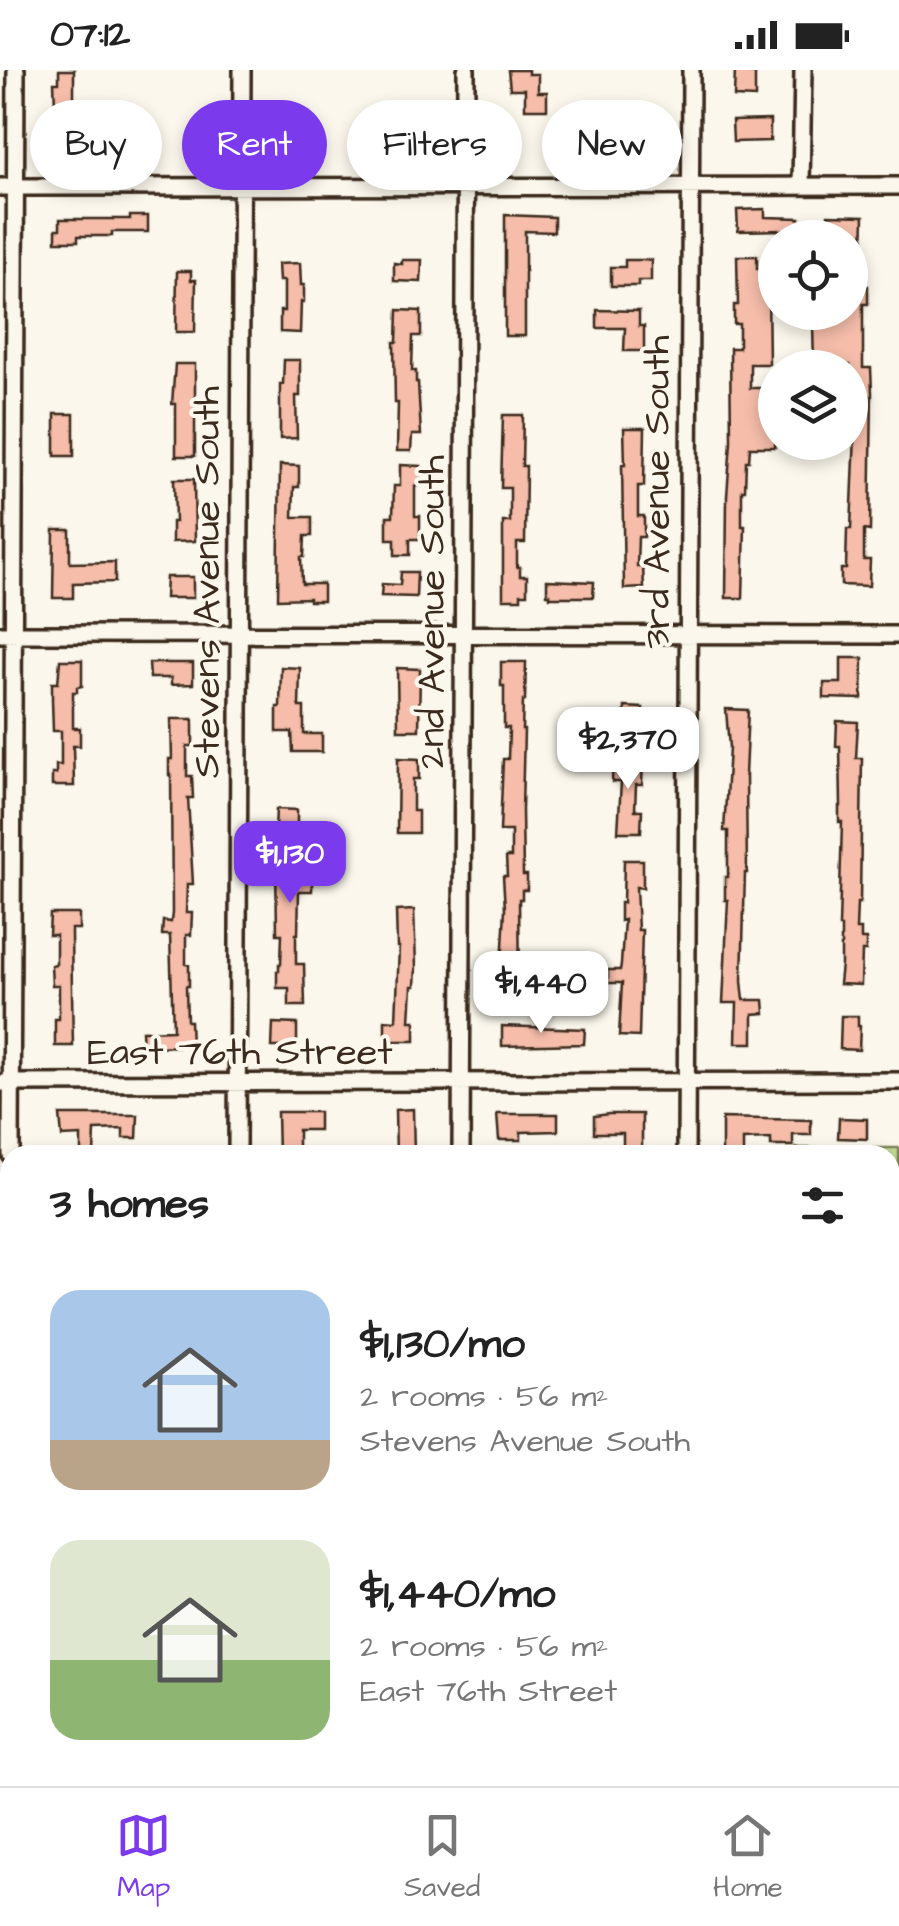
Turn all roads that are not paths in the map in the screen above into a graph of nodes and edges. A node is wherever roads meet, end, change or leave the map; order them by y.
1 (16, 70) edge
2 (242, 70) edge
3 (466, 70) edge
4 (691, 70) edge
5 (802, 70) edge
6 (241, 100) edge
7 (466, 100) edge
8 (182, 186) edge
9 (522, 186) edge
10 (690, 186) junction
11 (801, 186) junction
12 (899, 186) edge
13 (8, 187) edge
14 (240, 190) edge
15 (465, 190) edge
16 (7, 634) edge
17 (238, 634) junction
18 (463, 634) junction
19 (688, 634) junction
20 (899, 635) edge
21 (899, 1081) edge
22 (6, 1083) edge
23 (237, 1083) junction
24 (462, 1083) junction
25 (686, 1083) junction
26 (10, 1145) edge
27 (236, 1145) edge
28 (461, 1145) edge
29 (686, 1145) edge

1 - 13 street
2 - 6 street, Stevens Avenue South
3 - 7 street, 2nd Avenue South
4 - 10 street, 3rd Avenue South
5 - 11 street
8 - 13 street
9 - 10 street
10 - 11 street
10 - 19 street, 3rd Avenue South
11 - 12 street
13 - 16 street
14 - 17 street, Stevens Avenue South
15 - 18 street, 2nd Avenue South
16 - 17 street
16 - 22 street
17 - 18 street
17 - 23 street, Stevens Avenue South
18 - 19 street
18 - 24 street, 2nd Avenue South
19 - 20 street
19 - 25 street, 3rd Avenue South
21 - 25 street, East 76th Street
22 - 23 street, East 76th Street
22 - 26 street
23 - 24 street, East 76th Street
23 - 27 street, Stevens Avenue South
24 - 25 street, East 76th Street
24 - 28 street, 2nd Avenue South
25 - 29 street, 3rd Avenue South

